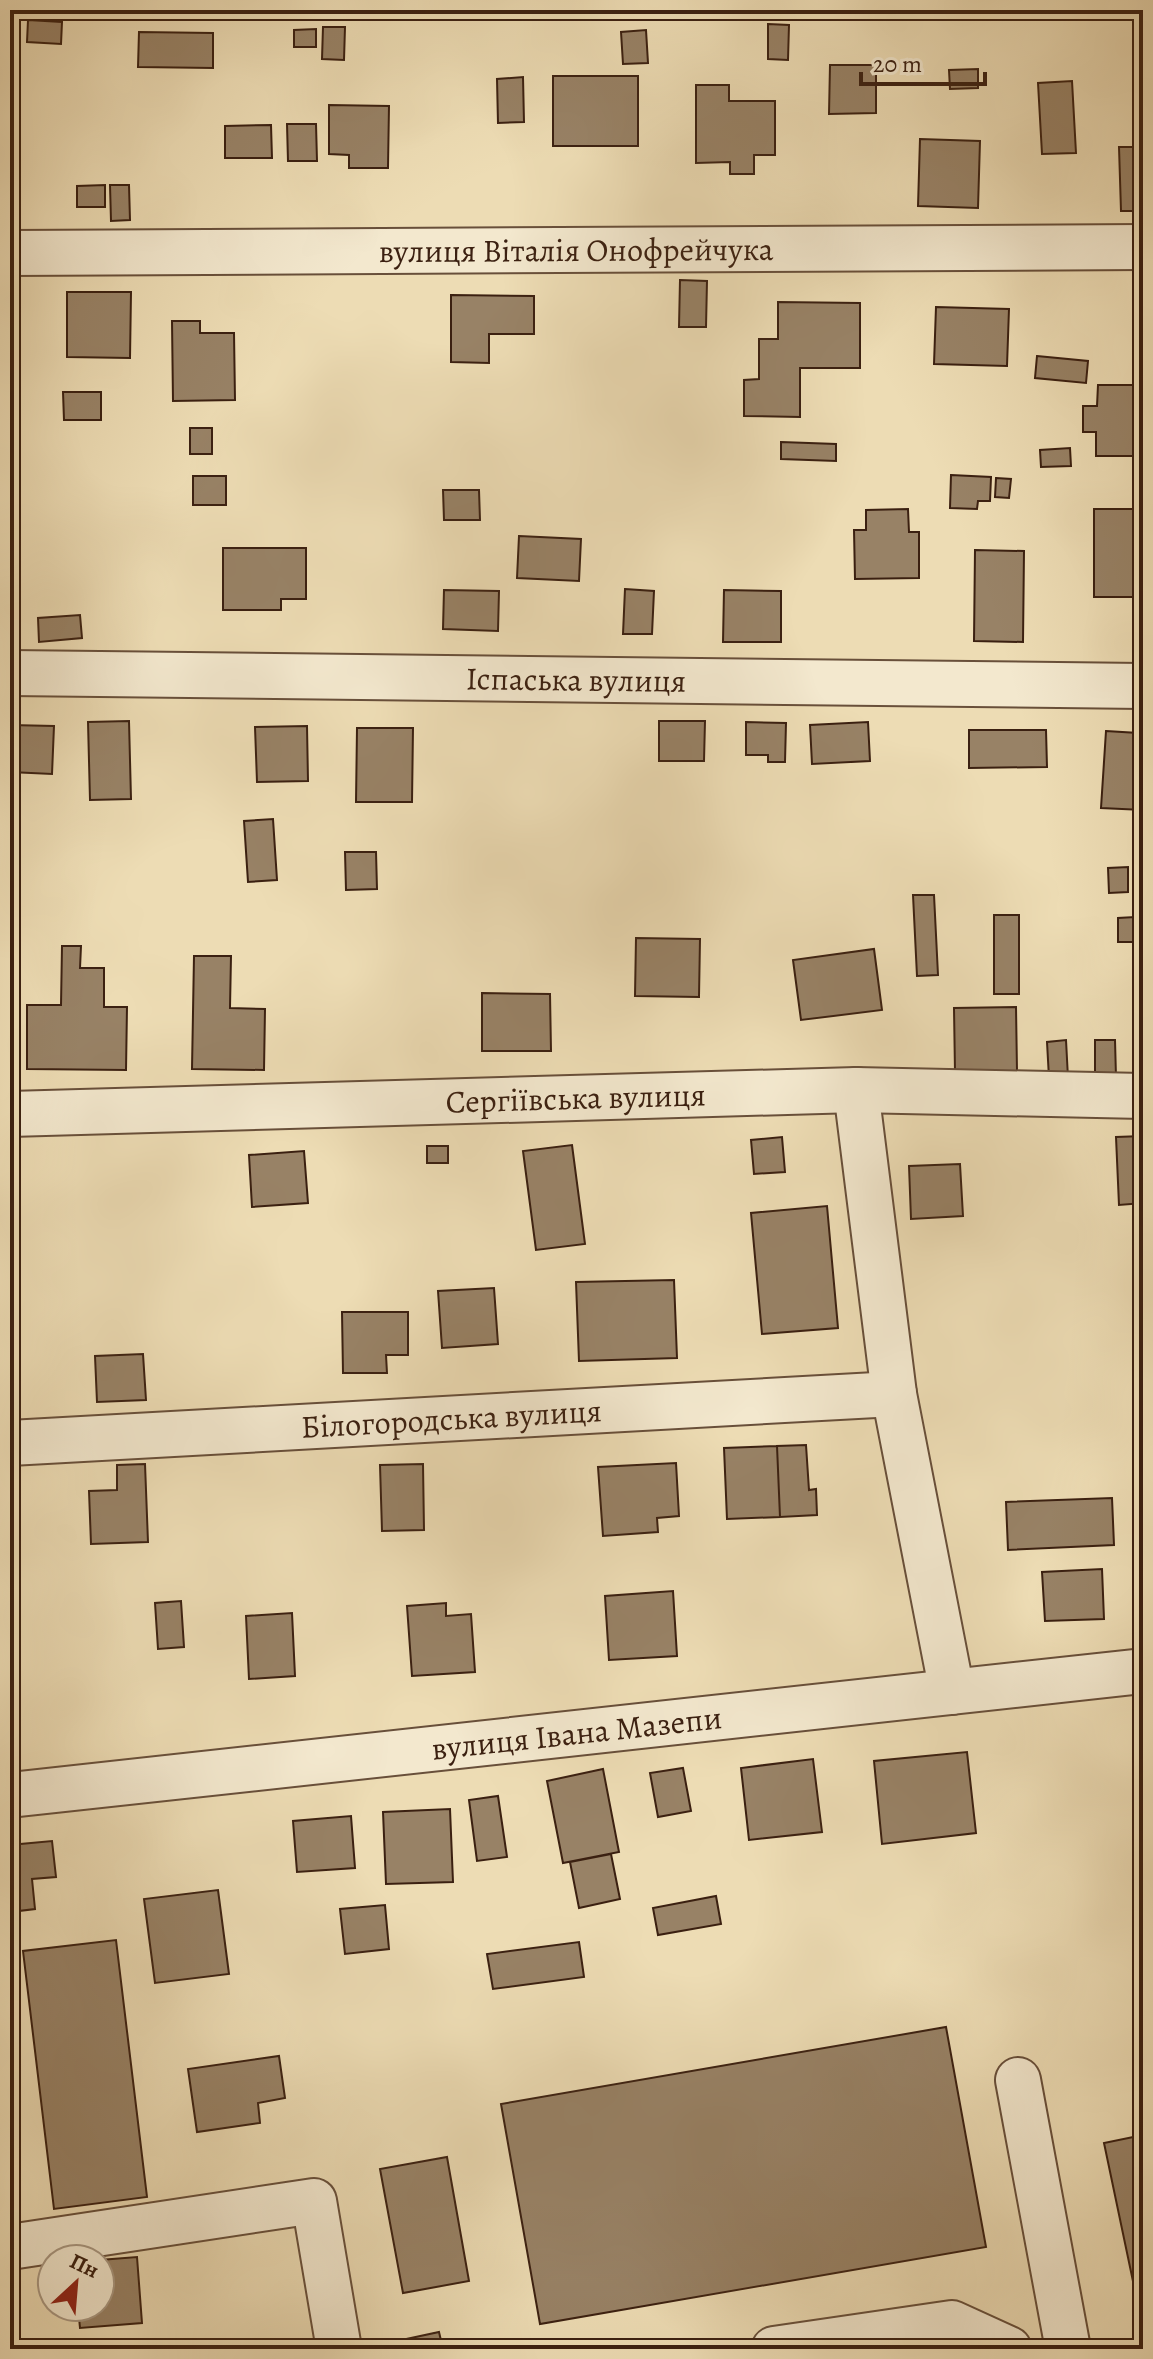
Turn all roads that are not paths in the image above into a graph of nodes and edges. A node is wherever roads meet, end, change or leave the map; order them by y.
1 (1143, 247) edge
2 (10, 253) edge
3 (10, 673) edge
4 (1143, 686) edge
5 (856, 1090) junction
6 (1143, 1096) edge
7 (10, 1114) edge
8 (894, 1394) junction
9 (10, 1443) edge
10 (1143, 1671) edge
11 (952, 1692) junction
12 (10, 1795) edge
13 (1018, 2080) dead end
14 (10, 2247) edge
15 (339, 2349) edge
16 (774, 2349) edge
17 (1009, 2349) edge
18 (1068, 2349) edge

1 - 2 street, вулиця Віталія Онофрейчука
3 - 4 street, Іспаська вулиця
5 - 6 street, Сергіївська вулиця
5 - 7 street, Сергіївська вулиця
5 - 8 street
8 - 9 street, Білогородська вулиця
8 - 11 street
10 - 11 street, вулиця Івана Мазепи
11 - 12 street, вулиця Івана Мазепи
13 - 18 street
14 - 15 street
16 - 17 street

